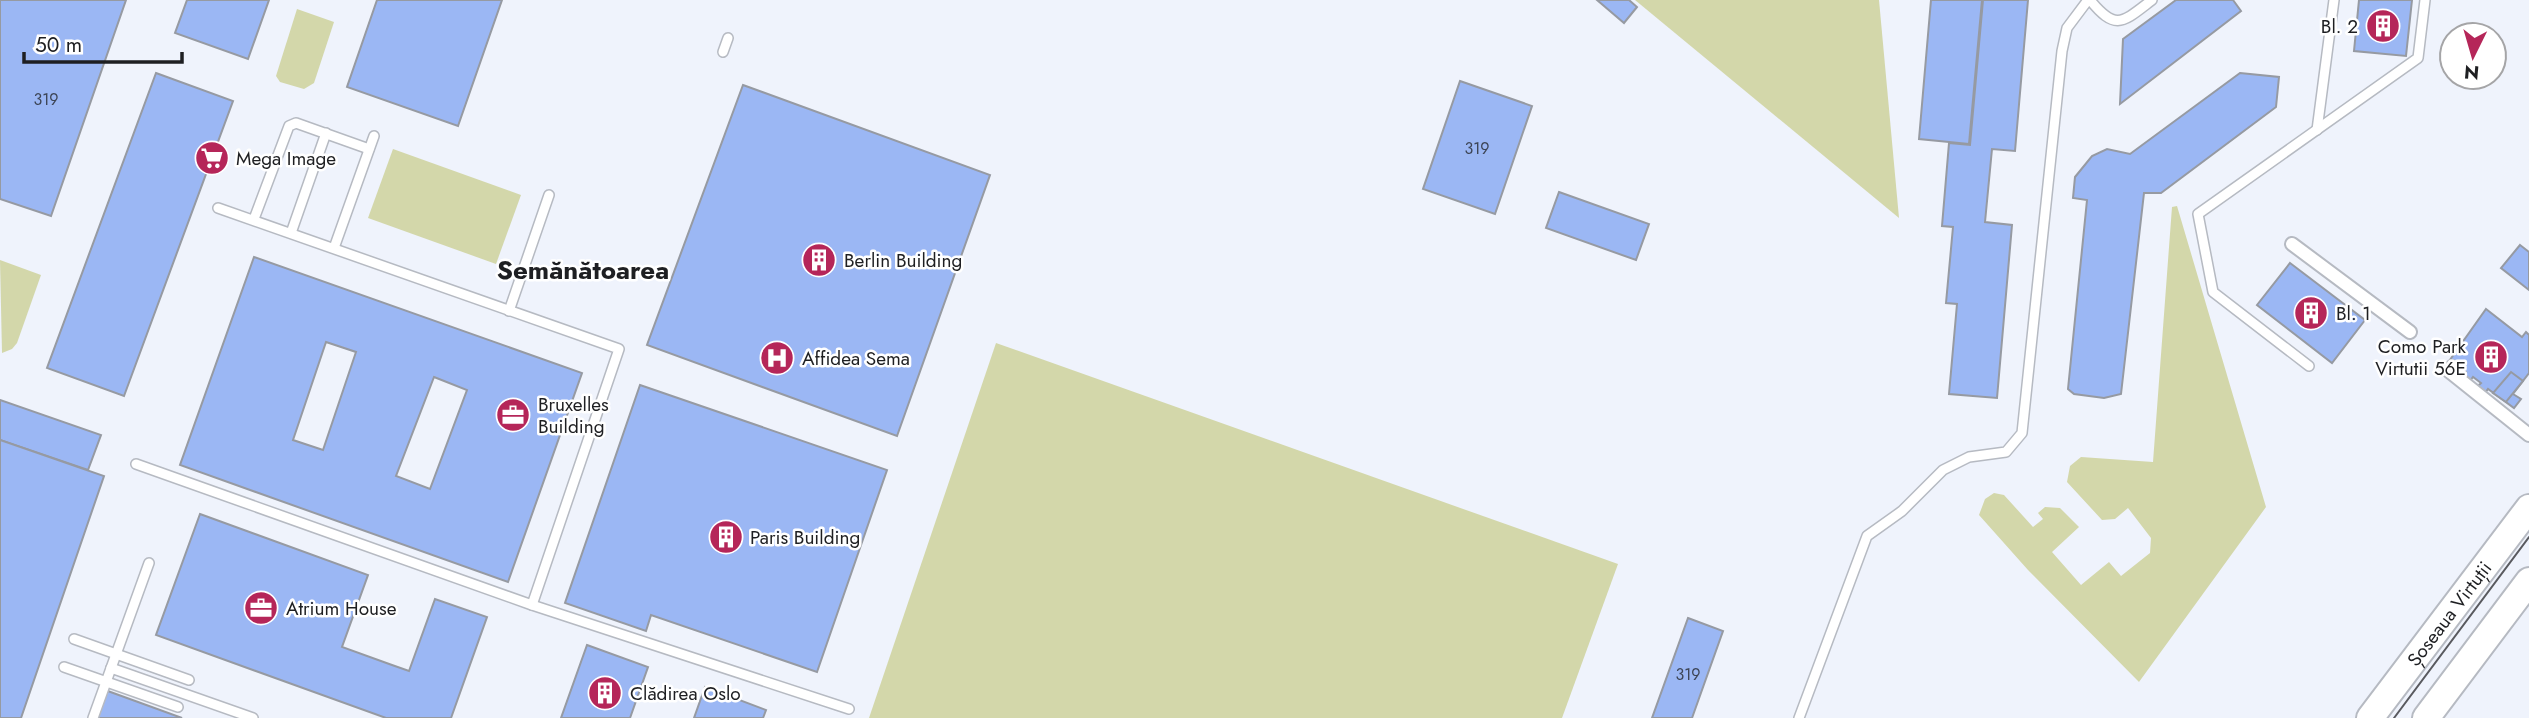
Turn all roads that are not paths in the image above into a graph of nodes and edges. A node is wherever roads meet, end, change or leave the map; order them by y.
1 (2089, 0) edge
2 (2152, 0) edge
3 (2334, 0) edge
4 (2424, 0) edge
5 (728, 37) dead end
6 (723, 52) dead end
7 (2318, 130) junction
8 (326, 133) junction
9 (374, 135) dead end
10 (369, 149) junction
11 (549, 195) dead end
12 (218, 208) dead end
13 (254, 219) junction
14 (291, 233) junction
15 (2292, 244) dead end
16 (334, 248) junction
17 (509, 311) junction
18 (2410, 332) dead end
19 (2309, 366) dead end
20 (2452, 367) dead end
21 (2529, 435) edge
22 (136, 464) dead end
23 (2529, 508) edge
24 (149, 563) dead end
25 (2528, 584) edge
26 (532, 605) junction
27 (74, 639) dead end
28 (117, 654) junction
29 (64, 667) dead end
30 (111, 668) junction
31 (189, 681) dead end
32 (106, 682) junction
33 (178, 707) dead end
34 (849, 709) dead end
35 (93, 718) edge
36 (253, 718) edge
37 (1799, 718) edge
38 (2370, 718) edge
39 (2426, 718) edge

1 - 2 lane
1 - 37 lane
3 - 7 lane
4 - 7 lane
5 - 6 lane
7 - 19 lane
8 - 10 lane
8 - 13 lane
8 - 14 lane
9 - 10 lane
10 - 16 lane
11 - 17 lane
12 - 13 lane
13 - 14 lane
14 - 16 lane
15 - 18 street
16 - 17 lane
17 - 26 lane
20 - 21 street
22 - 26 lane
23 - 38 main road, Șoseaua Virtuții
24 - 28 lane
25 - 39 main road
26 - 34 lane
27 - 28 lane
28 - 30 lane
28 - 31 lane
29 - 32 lane
30 - 32 lane
30 - 36 lane
32 - 33 lane
32 - 35 lane

